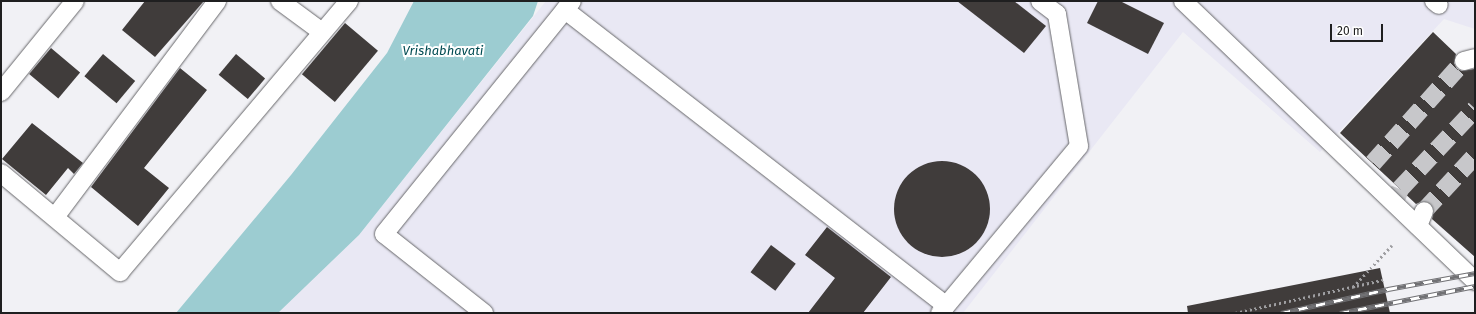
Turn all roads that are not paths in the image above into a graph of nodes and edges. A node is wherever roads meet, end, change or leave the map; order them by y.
1 (75, 1) edge
2 (217, 1) edge
3 (280, 1) edge
4 (349, 1) edge
5 (1040, 1) edge
6 (1183, 1) edge
7 (568, 6) edge
8 (322, 32) junction
9 (1, 92) edge
10 (1, 173) edge
11 (55, 217) junction
12 (1475, 281) edge
13 (943, 310) edge
14 (484, 313) edge

1 - 9 street
2 - 11 street
3 - 8 street
4 - 8 street
5 - 13 street
6 - 12 street
7 - 13 street
7 - 14 street
8 - 11 street
10 - 11 street

